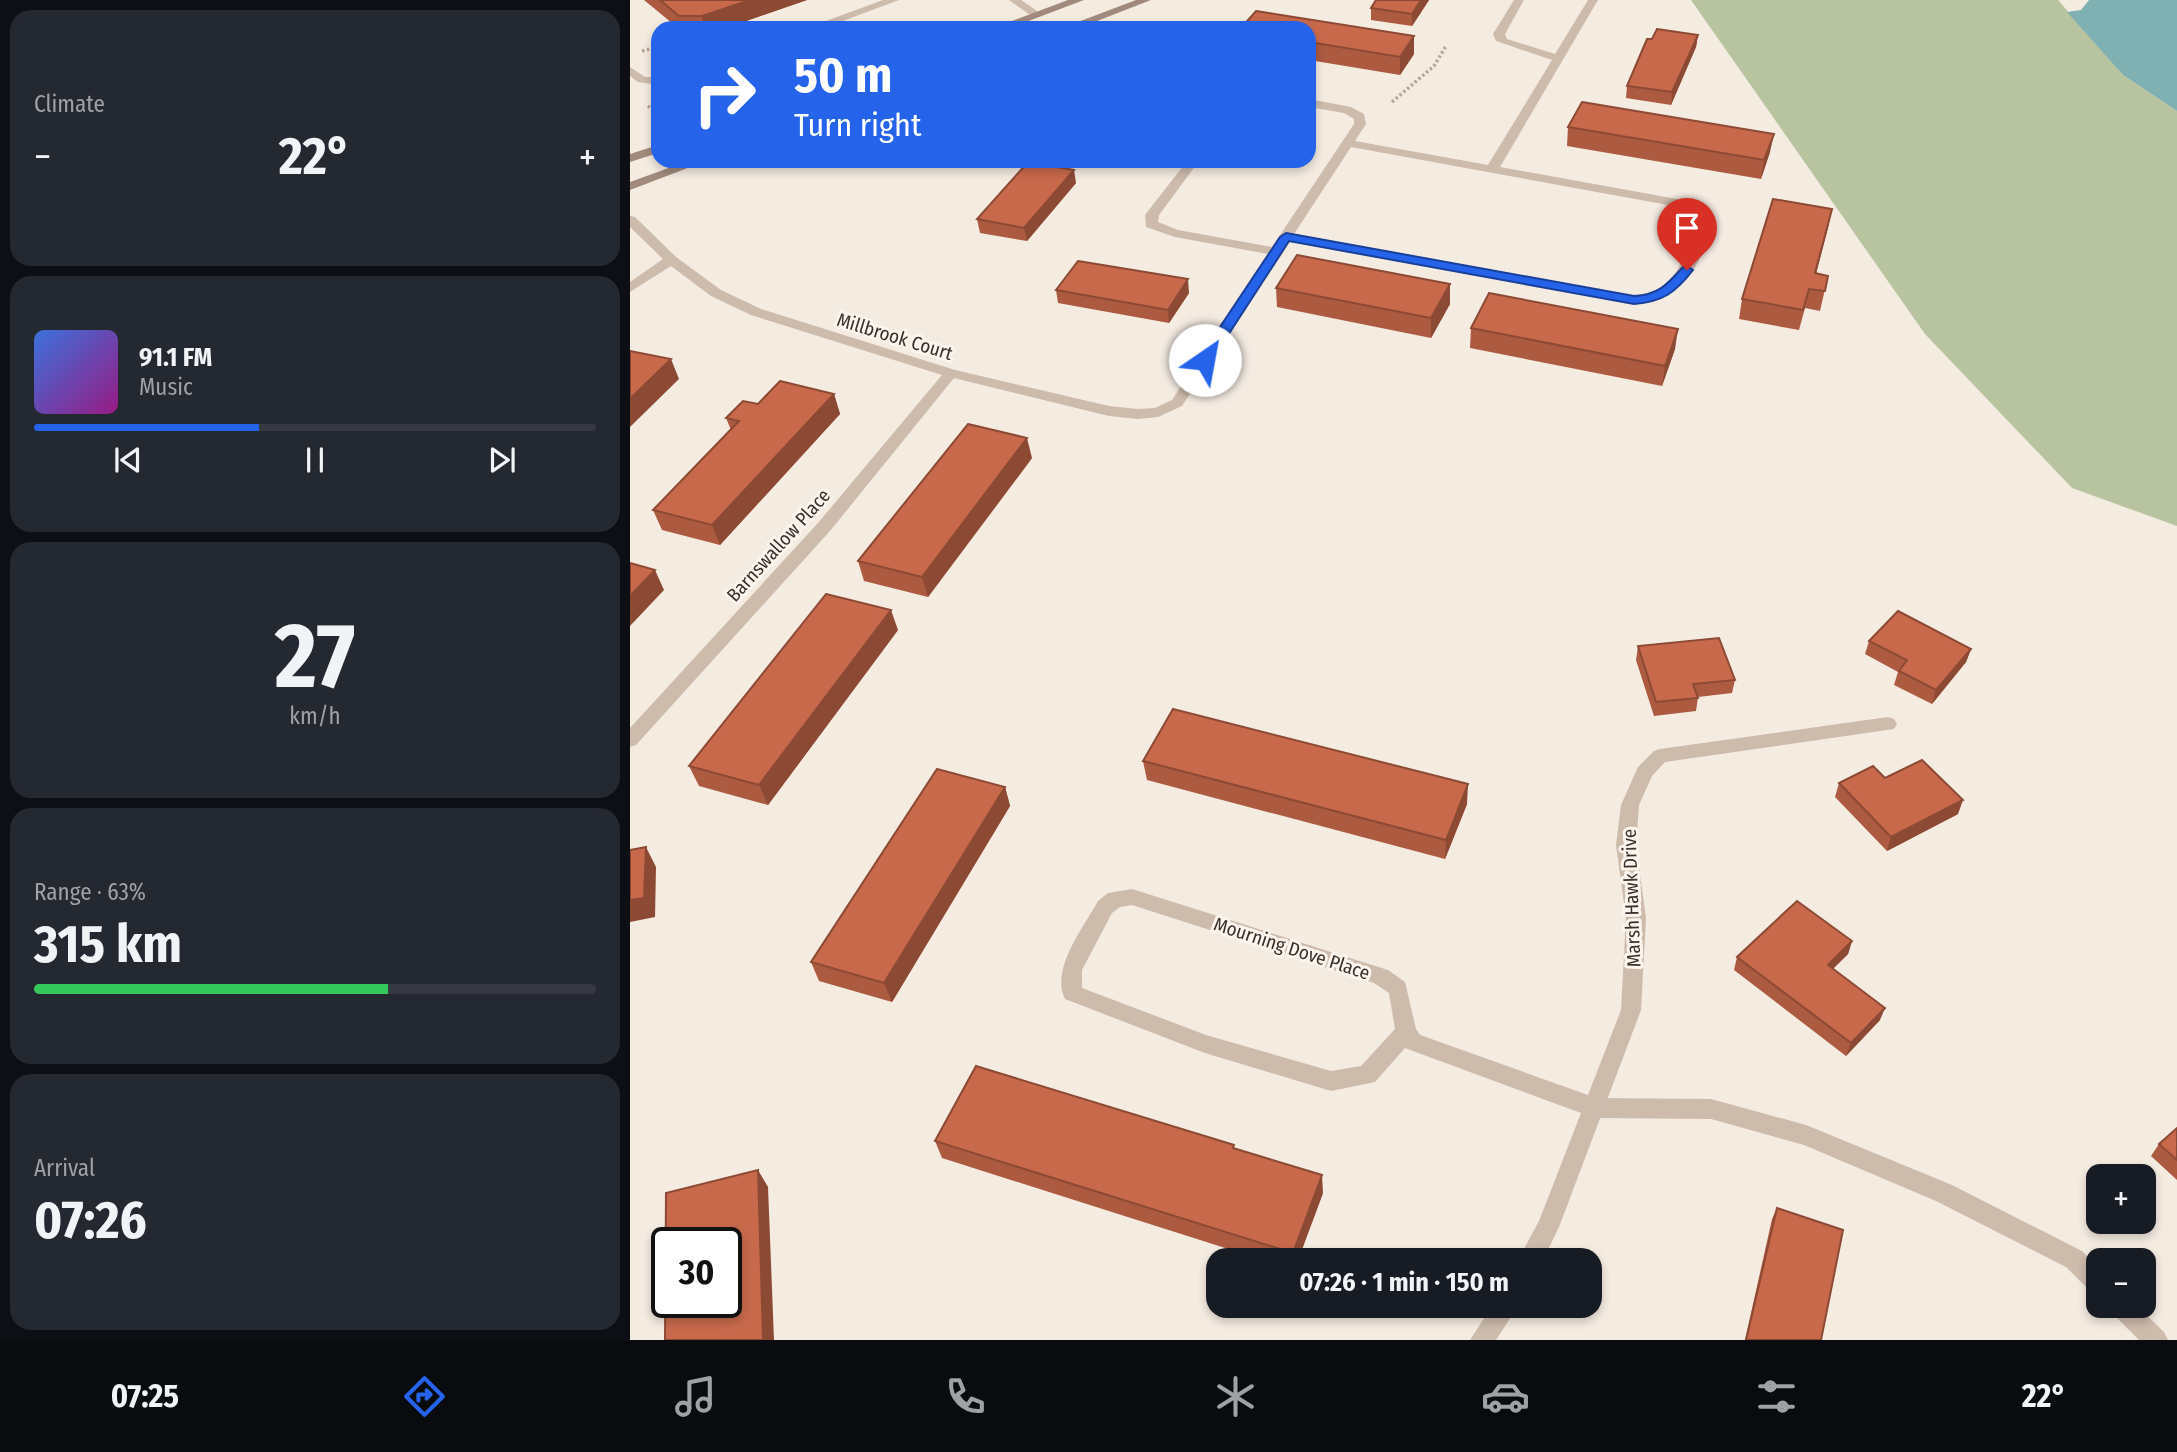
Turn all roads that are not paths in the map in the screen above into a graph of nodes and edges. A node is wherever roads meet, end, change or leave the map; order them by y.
1 (856, 0) edge
2 (894, 0) edge
3 (1014, 0) edge
4 (1079, 0) edge
5 (1146, 0) edge
6 (1519, 0) edge
7 (1593, 0) edge
8 (868, 9) junction
9 (1037, 15) junction
10 (833, 21) edge
11 (1019, 21) edge
12 (1088, 21) edge
13 (1558, 58) junction
14 (630, 70) edge
15 (651, 81) edge
16 (1316, 104) edge
17 (1347, 143) junction
18 (651, 151) edge
19 (630, 158) edge
20 (680, 168) edge
21 (1188, 168) edge
22 (1492, 169) junction
23 (630, 186) edge
24 (630, 220) edge
25 (1286, 237) junction
26 (1276, 252) junction
27 (671, 260) junction
28 (630, 288) edge
29 (951, 373) junction
30 (1888, 724) dead end
31 (630, 740) edge
32 (1406, 1032) junction
33 (1595, 1108) junction
34 (1537, 1248) edge
35 (2086, 1271) edge
36 (1498, 1318) edge
37 (2133, 1318) edge
38 (1482, 1340) edge
39 (2156, 1340) edge

1 - 8 street
2 - 8 street
3 - 9 street
4 - 9 main road
5 - 12 main road
6 - 13 street
7 - 13 street
8 - 10 street
9 - 11 main road
13 - 22 street
14 - 15 street
16 - 17 street
17 - 22 street
17 - 25 street
18 - 19 main road
20 - 23 main road
21 - 26 street
22 - 25 street
24 - 27 street, Millbrook Court
25 - 26 street
26 - 29 street, Millbrook Court
27 - 28 street
27 - 29 street, Millbrook Court
29 - 31 street, Barnswallow Place
30 - 33 street, Marsh Hawk Drive
32 - 32 street, Mourning Dove Place
32 - 33 street
33 - 34 street, Marsh Hawk Drive
33 - 35 street
36 - 38 street
37 - 39 street

